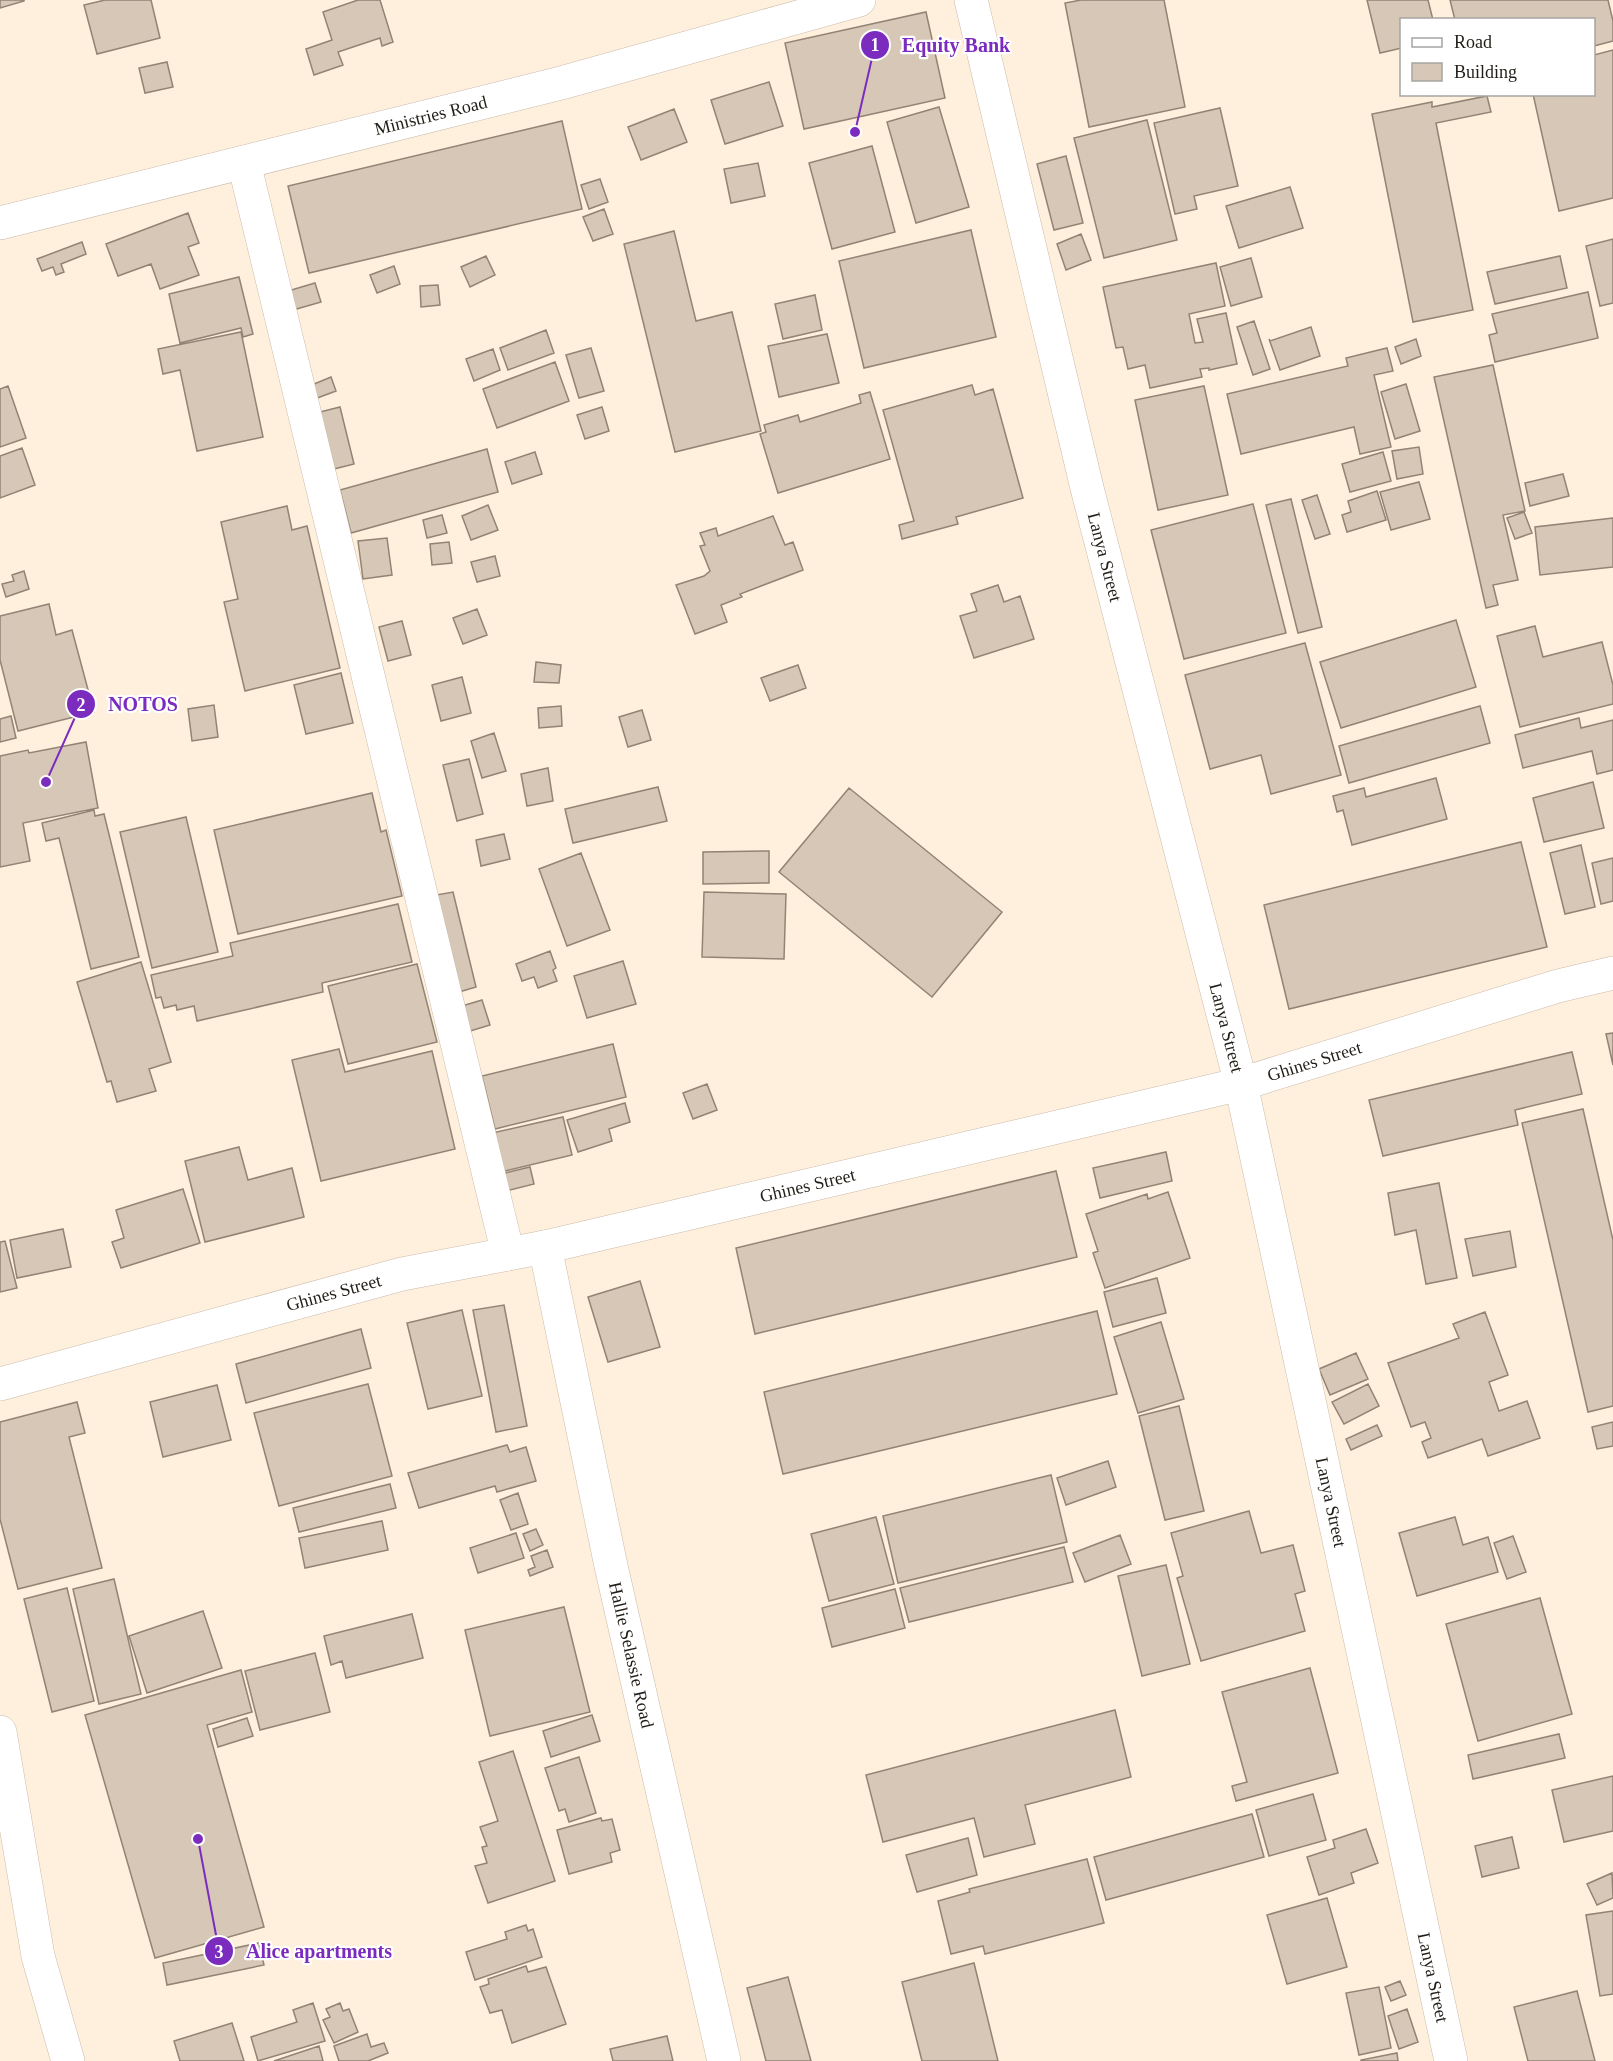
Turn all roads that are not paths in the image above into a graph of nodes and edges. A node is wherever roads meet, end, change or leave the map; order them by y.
1 (858, 0) edge
2 (971, 0) edge
3 (244, 163) junction
4 (0, 223) edge
5 (1613, 973) edge
6 (1241, 1083) junction
7 (545, 1247) junction
8 (508, 1254) junction
9 (0, 1384) edge
10 (0, 1732) edge
11 (68, 2061) edge
12 (724, 2061) edge
13 (1451, 2061) edge

1 - 3 street, Ministries Road
2 - 6 street, Lanya Street
3 - 4 street, Ministries Road
3 - 8 street
5 - 6 street, Ghines Street
6 - 7 street, Ghines Street
6 - 13 street, Lanya Street
7 - 8 street, Ghines Street
7 - 12 street, Hallie Selassie Road
8 - 9 street, Ghines Street
10 - 11 street

